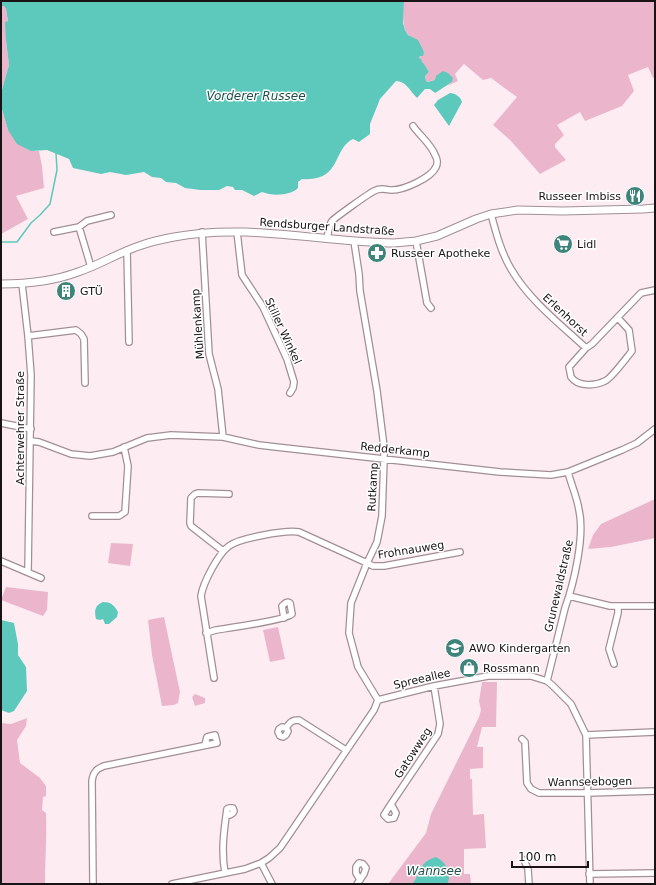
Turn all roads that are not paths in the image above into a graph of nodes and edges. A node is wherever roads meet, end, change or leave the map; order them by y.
1 (414, 126) dead end
2 (655, 209) edge
3 (491, 214) junction
4 (111, 215) dead end
5 (79, 227) junction
6 (54, 232) dead end
7 (202, 232) junction
8 (237, 232) junction
9 (327, 239) junction
10 (354, 241) junction
11 (416, 241) junction
12 (127, 251) junction
13 (91, 267) junction
14 (1, 284) edge
15 (22, 284) junction
16 (655, 290) edge
17 (431, 308) dead end
18 (618, 318) junction
19 (28, 336) junction
20 (129, 342) dead end
21 (586, 348) junction
22 (85, 383) dead end
23 (290, 393) dead end
24 (1, 423) edge
25 (31, 429) junction
26 (655, 429) edge
27 (223, 437) junction
28 (31, 441) junction
29 (124, 447) junction
30 (384, 459) junction
31 (568, 472) junction
32 (228, 494) dead end
33 (92, 516) dead end
34 (223, 551) junction
35 (460, 552) dead end
36 (1, 561) edge
37 (367, 563) junction
38 (28, 572) junction
39 (41, 578) dead end
40 (569, 596) junction
41 (618, 606) junction
42 (655, 606) edge
43 (284, 618) dead end
44 (206, 633) junction
45 (614, 664) dead end
46 (214, 678) dead end
47 (547, 681) junction
48 (434, 686) junction
49 (378, 700) junction
50 (286, 728) dead end
51 (655, 732) edge
52 (586, 735) junction
53 (522, 739) dead end
54 (205, 745) dead end
55 (346, 750) junction
56 (655, 791) edge
57 (587, 793) junction
58 (391, 804) dead end
59 (228, 814) dead end
60 (524, 860) dead end
61 (261, 864) junction
62 (225, 873) junction
63 (655, 873) edge
64 (590, 874) junction
65 (92, 884) edge
66 (172, 884) edge
67 (272, 884) edge
68 (529, 884) edge
69 (590, 884) edge

1 - 9 street
2 - 3 street, Rendsburger Landstraße
3 - 11 street, Rendsburger Landstraße
3 - 21 street, Erlenhorst
4 - 5 street
5 - 6 street
5 - 13 street
7 - 8 street, Rendsburger Landstraße
7 - 12 street, Rendsburger Landstraße
7 - 27 street, Mühlenkamp
8 - 9 street, Rendsburger Landstraße
8 - 23 street, Stiller Winkel
9 - 10 street, Rendsburger Landstraße
10 - 11 street, Rendsburger Landstraße
10 - 30 street, Rutkamp
11 - 17 street
12 - 13 street, Rendsburger Landstraße
12 - 20 street
13 - 15 street, Rendsburger Landstraße
14 - 15 street, Rendsburger Landstraße
15 - 19 street, Achterwehrer Straße
16 - 18 street, Erlenhorst
18 - 21 street, Erlenhorst
18 - 21 street
19 - 22 street
19 - 25 street, Achterwehrer Straße
24 - 25 street
25 - 28 street, Achterwehrer Straße
26 - 31 street, Redderkamp
27 - 29 street, Redderkamp
27 - 30 street, Redderkamp
28 - 29 street, Redderkamp
28 - 38 street, Achterwehrer Straße
29 - 33 street
30 - 31 street, Redderkamp
30 - 37 street, Rutkamp
31 - 40 street, Grunewaldstraße
32 - 34 street
34 - 37 street, Frohnauweg
34 - 44 street
35 - 37 street, Frohnauweg
36 - 38 street
37 - 49 street, Rutkamp
38 - 39 street
40 - 41 street
40 - 47 street, Grunewaldstraße
41 - 42 street
41 - 45 street
43 - 44 street
44 - 46 street
47 - 48 street, Spreeallee
47 - 52 street, Spreeallee
48 - 49 street, Spreeallee
48 - 58 street, Gatowweg
49 - 55 street
50 - 55 street
51 - 52 street
52 - 57 street, Spreeallee
53 - 57 street, Wannseebogen
54 - 65 street
55 - 61 street
56 - 57 street, Wannseebogen
57 - 64 street, Spreeallee
59 - 62 street
60 - 68 street
61 - 62 street
61 - 67 street
62 - 66 street
63 - 64 street
64 - 69 street, Spreeallee

